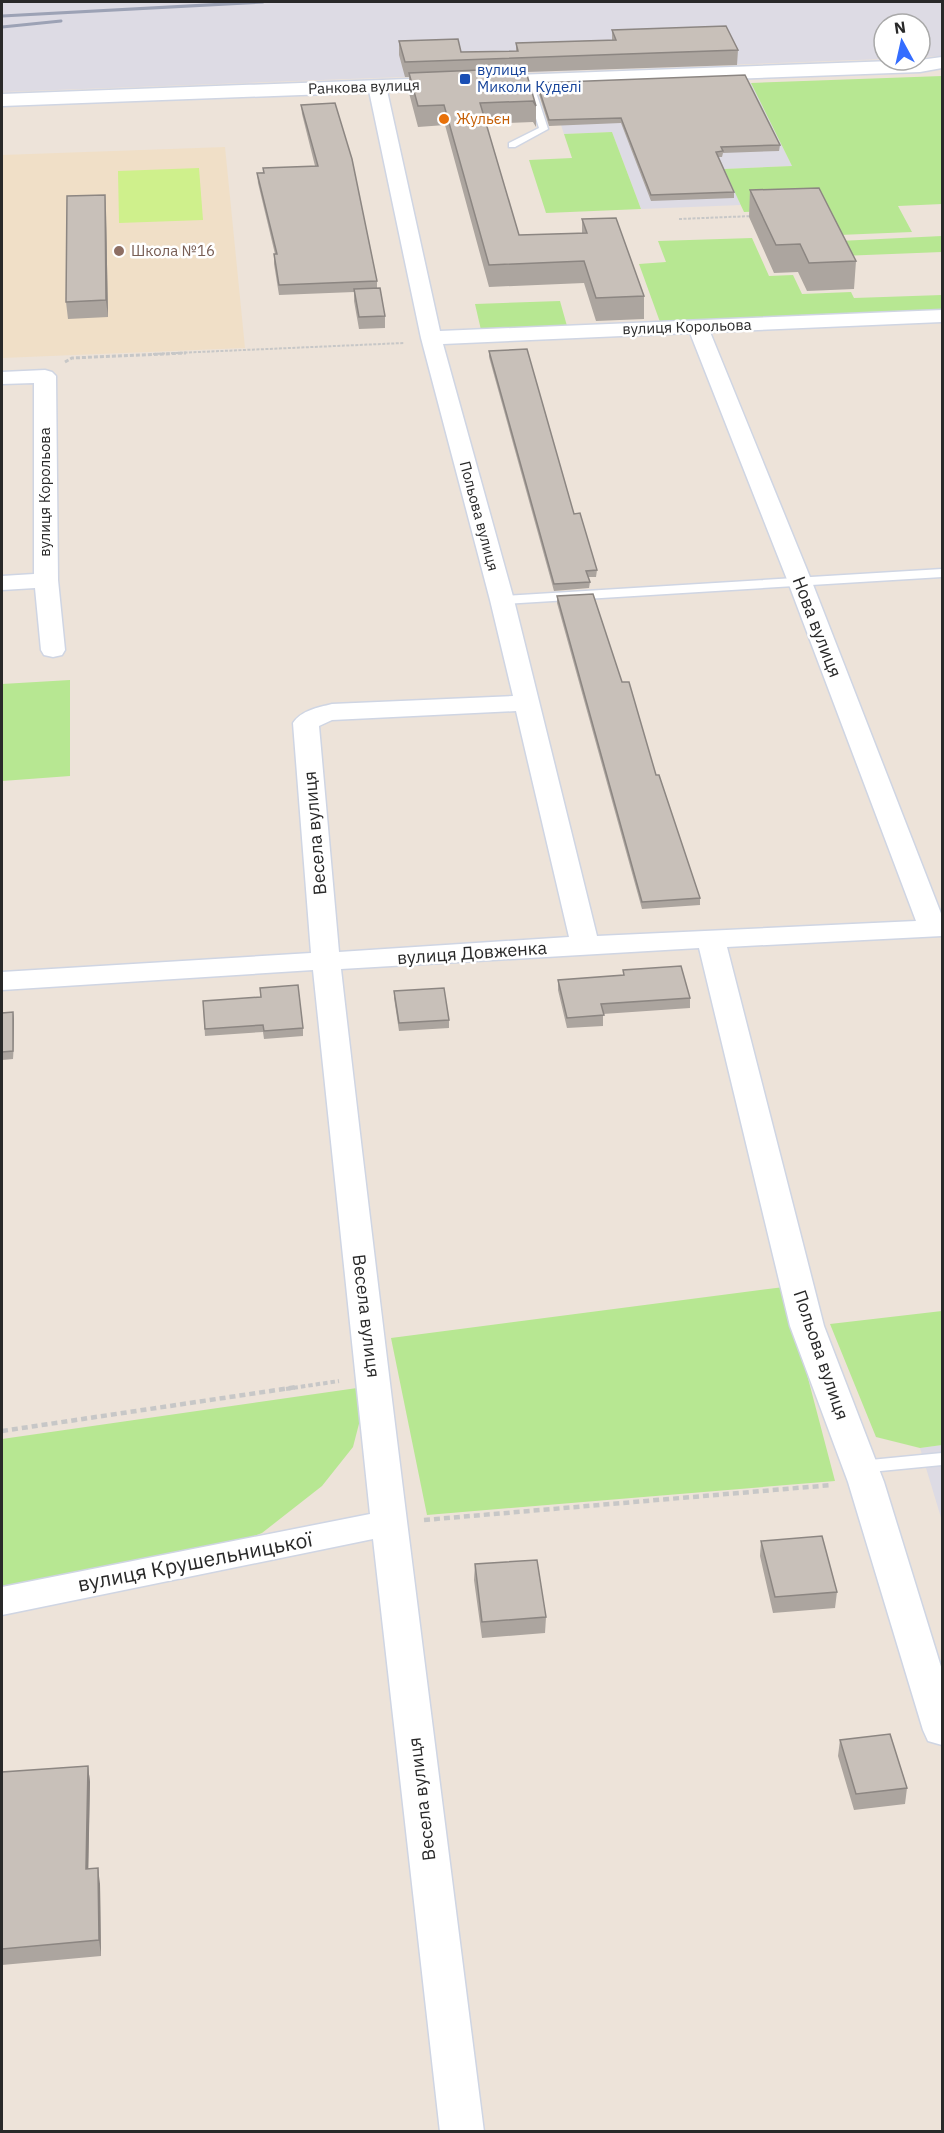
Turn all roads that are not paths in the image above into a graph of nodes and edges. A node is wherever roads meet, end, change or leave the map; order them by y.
1 (942, 63) edge
2 (528, 80) junction
3 (376, 86) junction
4 (2, 100) edge
5 (512, 145) dead end
6 (940, 320) edge
7 (697, 326) junction
8 (431, 338) junction
9 (2, 378) edge
10 (942, 573) edge
11 (46, 580) junction
12 (801, 582) junction
13 (2, 583) edge
14 (502, 600) junction
15 (54, 650) dead end
16 (528, 703) junction
17 (938, 928) edge
18 (711, 940) junction
19 (585, 945) junction
20 (326, 962) junction
21 (2, 981) edge
22 (942, 1459) edge
23 (863, 1474) junction
24 (389, 1523) junction
25 (2, 1601) edge
26 (942, 1730) edge
27 (462, 2132) edge

1 - 2 street, Ранкова вулиця
2 - 3 street, Ранкова вулиця
2 - 5 lane
3 - 4 street, Ранкова вулиця
3 - 8 street, Польова вулиця
6 - 7 street, вулиця Корольова
7 - 8 street, вулиця Корольова
7 - 12 street, Нова вулиця
8 - 14 street, Польова вулиця
9 - 11 street, вулиця Корольова
10 - 12 lane
11 - 13 street
11 - 15 street, вулиця Корольова
12 - 14 lane
12 - 17 street, Нова вулиця
14 - 16 street, Польова вулиця
16 - 19 street, Польова вулиця
16 - 20 street, Весела вулиця
17 - 18 street, вулиця Довженка
18 - 19 street, вулиця Довженка
18 - 23 street, Польова вулиця
19 - 20 street, вулиця Довженка
20 - 21 street, вулиця Довженка
20 - 24 street, Весела вулиця
22 - 23 lane
23 - 26 street, Польова вулиця
24 - 25 street, вулиця Крушельницької
24 - 27 street, Весела вулиця

